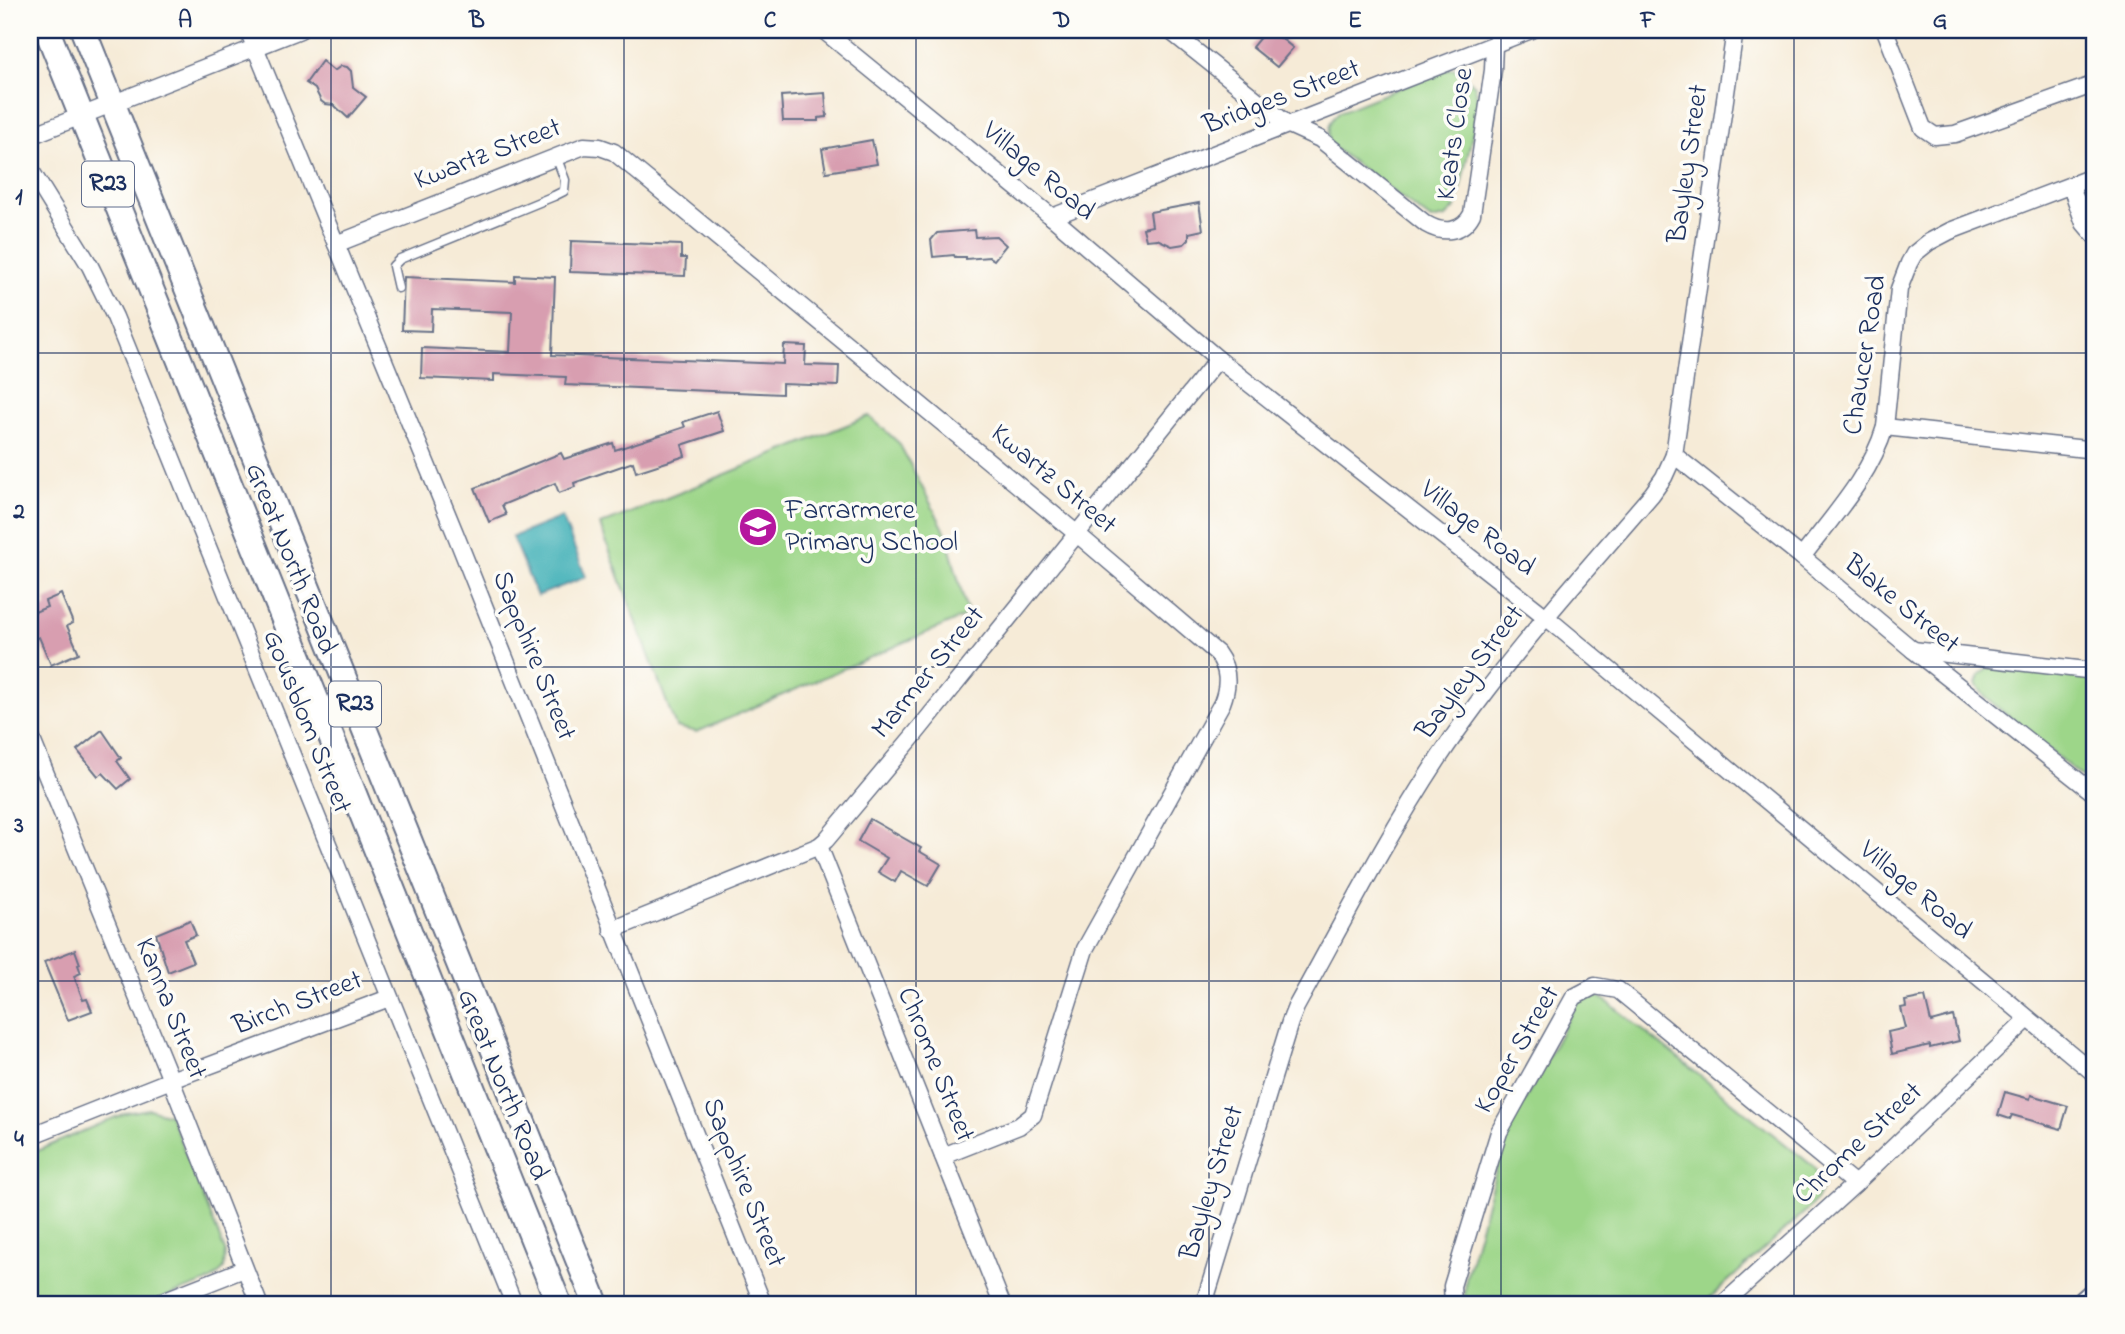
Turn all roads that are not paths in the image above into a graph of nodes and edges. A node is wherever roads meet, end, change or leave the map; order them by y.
1 (47, 30) edge
2 (83, 30) edge
3 (248, 30) edge
4 (300, 30) edge
5 (823, 30) edge
6 (1169, 30) edge
7 (1531, 30) edge
8 (1735, 30) edge
9 (1885, 30) edge
10 (1493, 45) junction
11 (256, 47) junction
12 (2095, 84) edge
13 (114, 104) junction
14 (82, 116) junction
15 (1287, 124) junction
16 (30, 136) edge
17 (556, 156) junction
18 (30, 169) edge
19 (2095, 176) edge
20 (2073, 193) junction
21 (2095, 202) edge
22 (1052, 217) junction
23 (2095, 236) edge
24 (336, 244) junction
25 (397, 288) dead end
26 (1218, 359) junction
27 (1885, 427) junction
28 (2095, 450) edge
29 (1674, 455) junction
30 (1076, 533) junction
31 (1802, 557) junction
32 (1546, 617) junction
33 (1913, 650) junction
34 (2095, 671) edge
35 (30, 735) edge
36 (2095, 794) edge
37 (819, 846) junction
38 (612, 930) junction
39 (389, 998) junction
40 (2028, 1019) junction
41 (2095, 1074) edge
42 (171, 1080) junction
43 (30, 1136) edge
44 (943, 1156) junction
45 (1855, 1184) junction
46 (244, 1269) junction
47 (2095, 1291) edge
48 (155, 1304) edge
49 (259, 1304) edge
50 (514, 1304) edge
51 (559, 1304) edge
52 (596, 1304) edge
53 (763, 1304) edge
54 (1002, 1304) edge
55 (1204, 1304) edge
56 (1452, 1304) edge
57 (1723, 1304) edge
58 (2080, 1304) edge

1 - 14 main road, Great North Road / R23
2 - 13 main road, Great North Road / R23
3 - 11 street, Sapphire Street
4 - 11 street
5 - 22 street, Village Road
6 - 15 street
7 - 10 street, Bridges Street
8 - 29 street, Bayley Street
9 - 12 street
10 - 15 street, Bridges Street
10 - 15 street, Keats Close
11 - 13 street
11 - 24 street, Sapphire Street
13 - 14 street
13 - 52 main road, Great North Road / R23
14 - 16 street
14 - 51 main road, Great North Road / R23
15 - 22 street, Bridges Street
17 - 24 street, Kwartz Street
17 - 25 lane
17 - 30 street, Kwartz Street
18 - 39 street, Gousblom Street
19 - 20 street, Chaucer Road
20 - 21 lane
20 - 23 street
20 - 27 street, Chaucer Road
22 - 26 street, Village Road
24 - 38 street, Sapphire Street
26 - 30 street, Marmer Street
26 - 32 street, Village Road
27 - 28 street
27 - 31 street, Chaucer Road
29 - 31 street, Blake Street
29 - 32 street, Bayley Street
30 - 37 street, Marmer Street
30 - 44 street, Kwartz Street
31 - 33 street, Blake Street
32 - 40 street, Village Road
32 - 55 street, Bayley Street
33 - 34 street
33 - 36 street, Blake Street
35 - 42 street, Kanna Street
37 - 38 street, Marmer Street
37 - 44 street, Chrome Street
38 - 53 street, Sapphire Street
39 - 42 street, Birch Street
39 - 50 street, Gousblom Street
40 - 41 street, Village Road
40 - 45 street, Chrome Street
42 - 43 street, Birch Street
42 - 46 street, Kanna Street
44 - 54 street, Chrome Street
45 - 56 street, Koper Street
45 - 57 street, Chrome Street
46 - 48 street
46 - 49 street, Kanna Street
47 - 58 street

